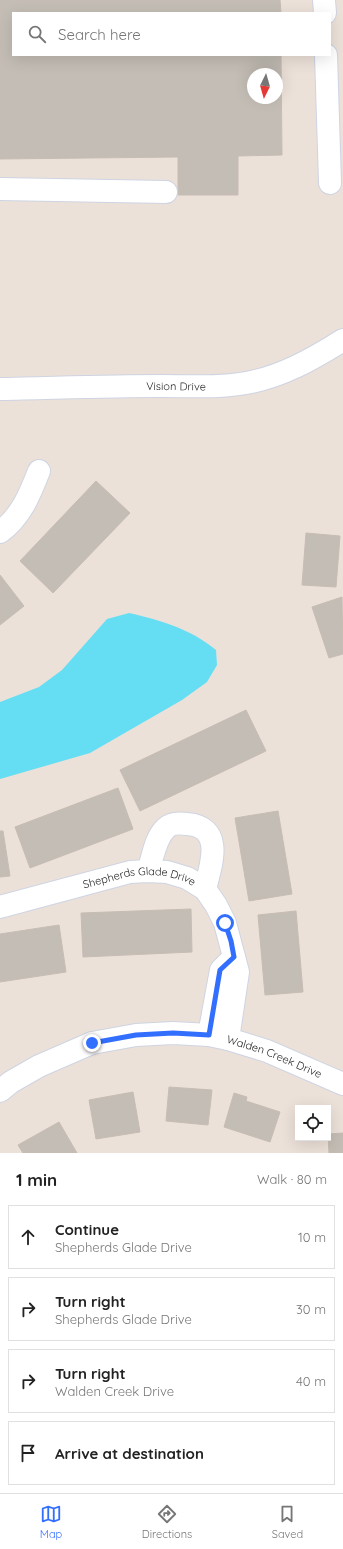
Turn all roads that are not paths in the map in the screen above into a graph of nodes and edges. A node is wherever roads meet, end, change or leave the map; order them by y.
1 (324, 0) edge
2 (325, 12) edge
3 (326, 56) edge
4 (330, 183) dead end
5 (0, 189) edge
6 (166, 192) dead end
7 (343, 340) edge
8 (0, 389) edge
9 (39, 471) dead end
10 (0, 532) edge
11 (148, 871) junction
12 (205, 889) junction
13 (0, 907) edge
14 (219, 1037) junction
15 (343, 1084) edge
16 (0, 1091) edge

1 - 2 street
3 - 4 street
5 - 6 street
7 - 8 street, Vision Drive
9 - 10 street
11 - 12 street, Shepherds Glade Drive
11 - 12 street
11 - 13 street, Shepherds Glade Drive
12 - 14 street, Shepherds Glade Drive
14 - 15 street, Walden Creek Drive
14 - 16 street, Walden Creek Drive

